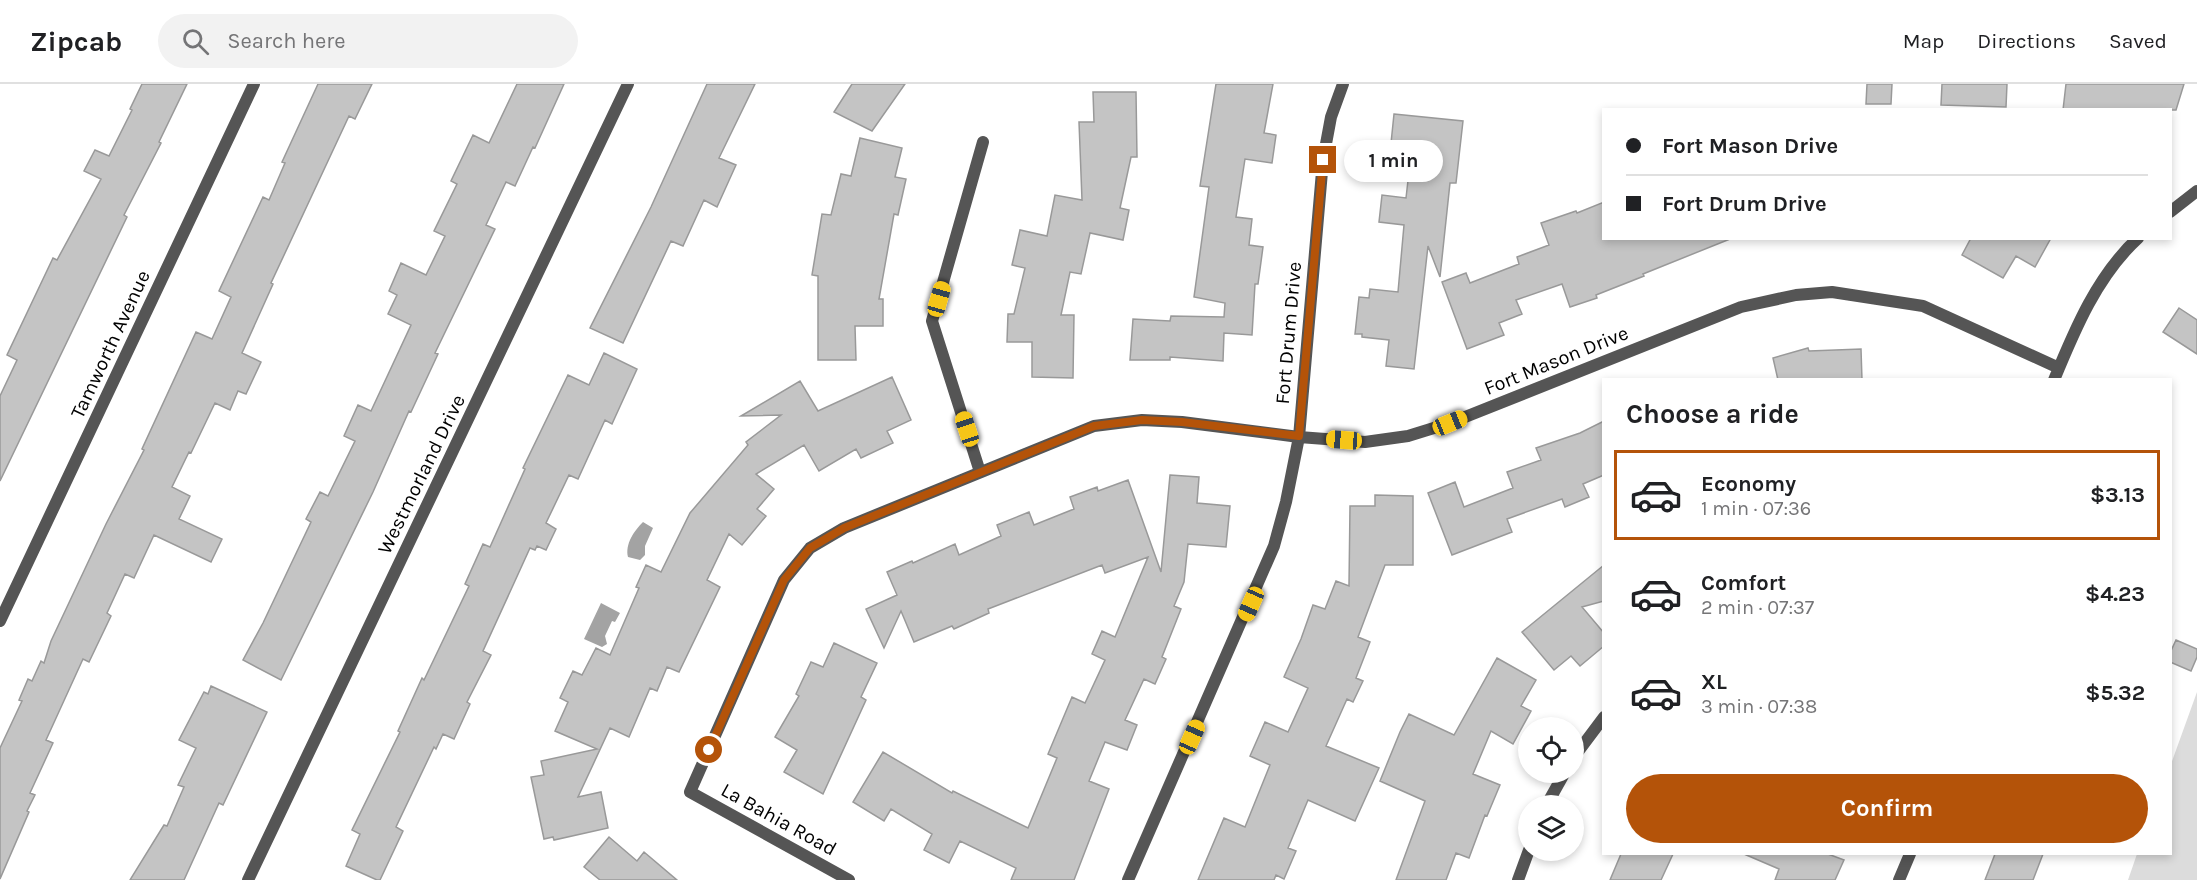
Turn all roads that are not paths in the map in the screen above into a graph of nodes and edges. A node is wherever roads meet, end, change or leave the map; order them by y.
1 (254, 84) edge
2 (628, 84) edge
3 (1343, 84) edge
4 (983, 142) dead end
5 (2197, 190) edge
6 (2172, 210) edge
7 (2136, 240) edge
8 (2056, 374) edge
9 (1299, 436) junction
10 (980, 472) junction
11 (0, 621) edge
12 (1602, 720) edge
13 (1584, 744) edge
14 (690, 792) joint
15 (1910, 855) edge
16 (1525, 861) edge
17 (248, 880) edge
18 (849, 880) edge
19 (1128, 880) edge
20 (1518, 880) edge
21 (1899, 880) edge

1 - 11 street, Tamworth Avenue
2 - 17 street, Westmorland Drive
3 - 9 street, Fort Drum Drive
4 - 10 street
5 - 6 street
7 - 8 street
8 - 9 street, Fort Mason Drive
9 - 10 street, Fort Mason Drive
9 - 19 street, Fort Drum Drive
10 - 14 street, Fort Mason Drive
12 - 13 street
14 - 18 street, La Bahia Road
15 - 21 street
16 - 20 street

